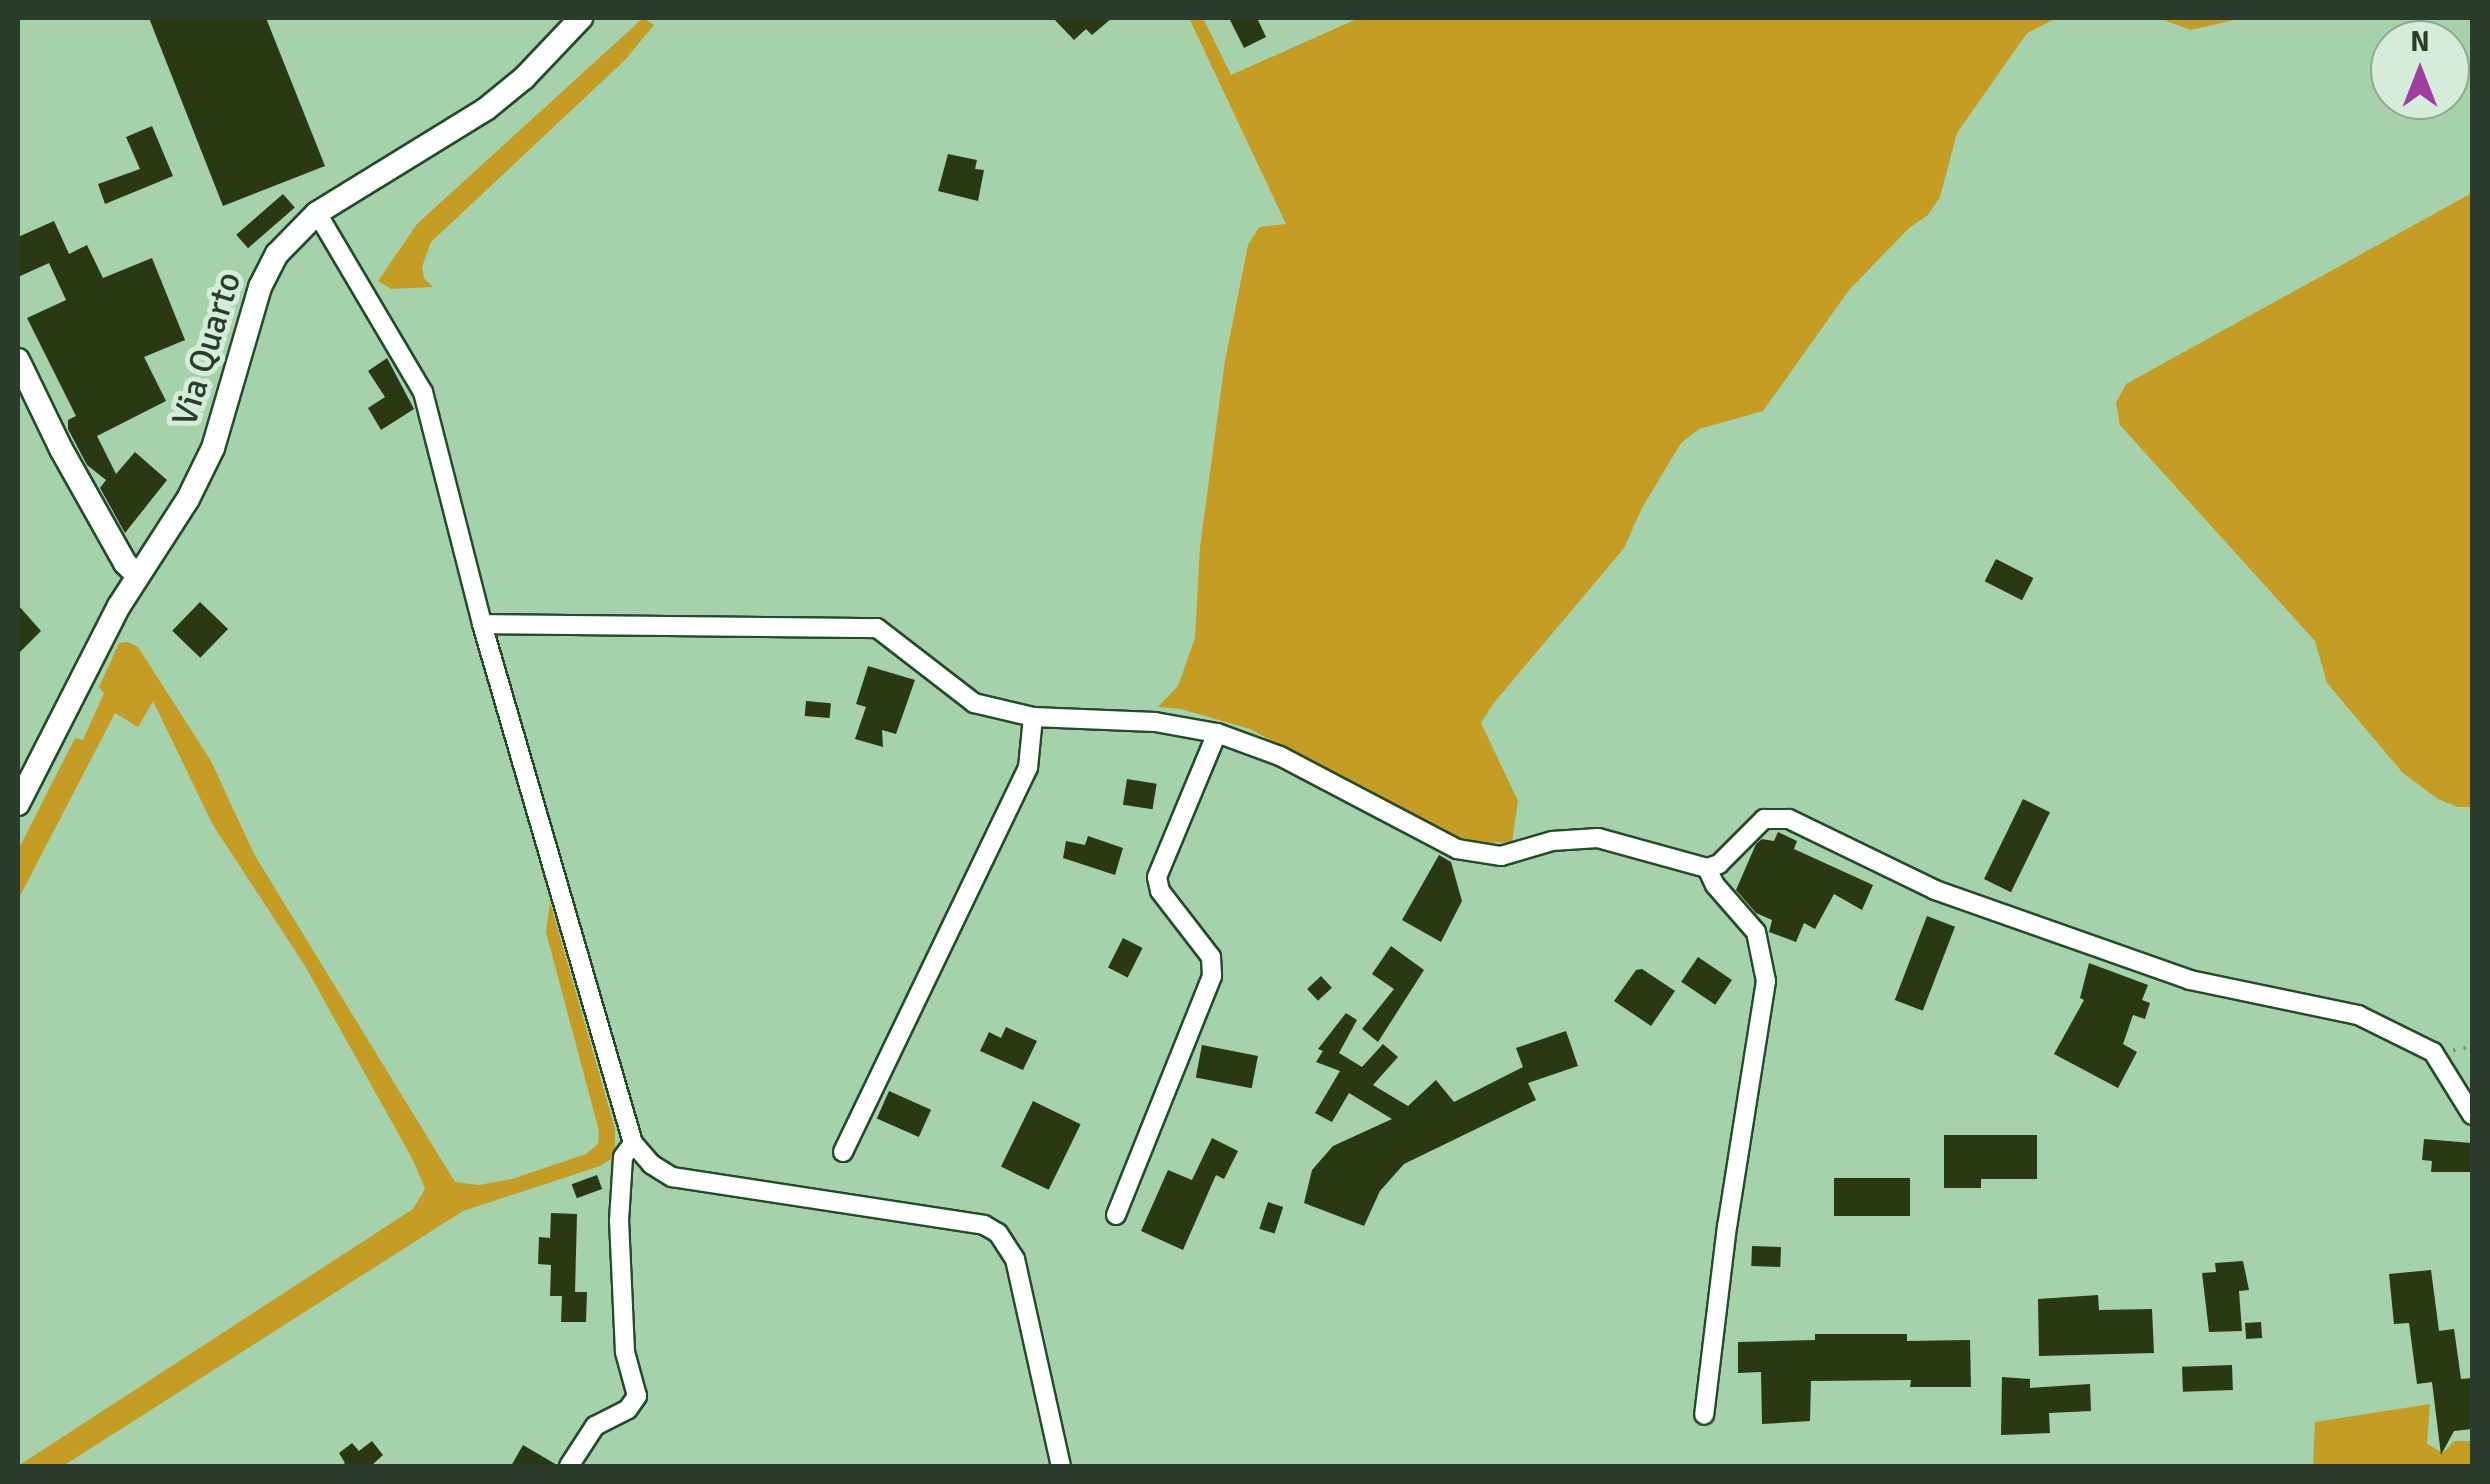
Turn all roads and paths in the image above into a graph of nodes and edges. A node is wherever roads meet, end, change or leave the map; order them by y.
1 (582, 18) edge
2 (318, 213) junction
3 (18, 360) edge
4 (137, 575) junction
5 (482, 624) junction
6 (1032, 717) junction
7 (1217, 733) junction
8 (18, 804) edge
9 (1706, 868) junction
10 (2472, 1115) edge
11 (633, 1143) junction
12 (843, 1152) dead end
13 (1116, 1215) dead end
14 (1704, 1415) dead end
15 (569, 1466) edge
16 (1061, 1466) edge

1 - 2 street, Via Quarto
2 - 4 street, Via Quarto
2 - 5 street
3 - 4 street
4 - 8 street, Via Quarto
5 - 6 street
5 - 11 street
6 - 7 street
6 - 12 street
7 - 9 street
7 - 13 street
9 - 10 street
9 - 14 street
11 - 15 street
11 - 16 street

